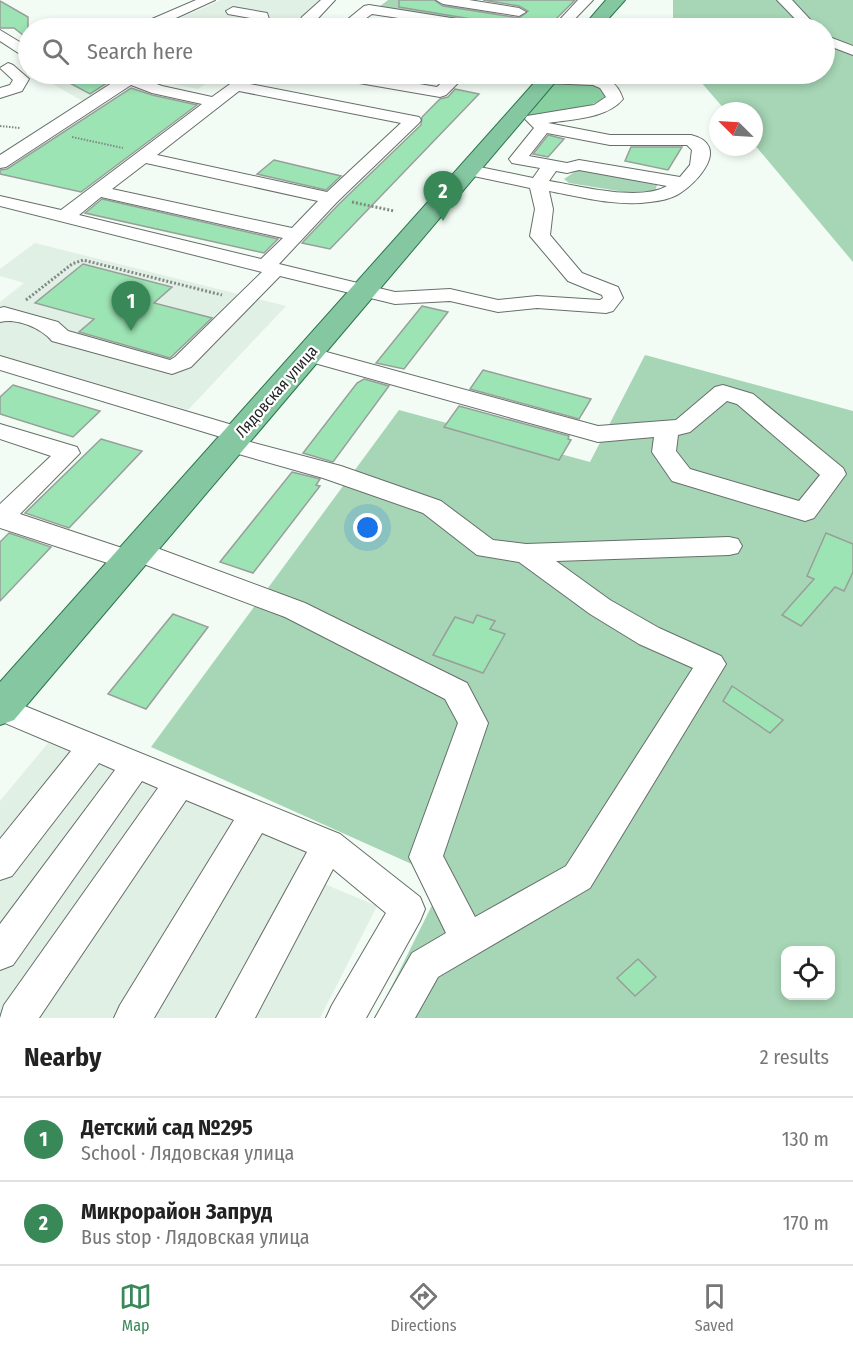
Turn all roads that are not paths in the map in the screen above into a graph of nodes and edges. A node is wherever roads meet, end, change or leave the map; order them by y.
1 (173, 0) edge
2 (328, 0) edge
3 (443, 0) edge
4 (531, 0) edge
5 (586, 0) edge
6 (616, 0) edge
7 (784, 0) edge
8 (202, 3) edge
9 (375, 5) edge
10 (233, 11) dead end
11 (519, 12) junction
12 (167, 18) edge
13 (262, 18) edge
14 (309, 18) edge
15 (357, 18) edge
16 (439, 18) edge
17 (513, 18) edge
18 (569, 18) edge
19 (600, 18) edge
20 (805, 18) edge
21 (835, 32) edge
22 (0, 34) edge
23 (853, 35) edge
24 (835, 43) edge
25 (18, 46) edge
26 (853, 51) edge
27 (4, 69) edge
28 (18, 77) edge
29 (18, 84) edge
30 (115, 84) edge
31 (145, 84) edge
32 (239, 84) edge
33 (394, 84) edge
34 (448, 84) edge
35 (547, 84) edge
36 (606, 84) edge
37 (236, 86) junction
38 (440, 92) junction
39 (0, 93) edge
40 (215, 102) junction
41 (412, 120) junction
42 (530, 122) junction
43 (143, 158) junction
44 (0, 163) edge
45 (552, 165) junction
46 (470, 170) junction
47 (538, 183) junction
48 (683, 183) junction
49 (98, 191) junction
50 (331, 198) junction
51 (0, 201) edge
52 (64, 217) junction
53 (296, 235) junction
54 (271, 268) junction
55 (363, 290) junction
56 (2, 315) edge
57 (308, 354) junction
58 (5, 370) edge
59 (667, 428) junction
60 (0, 431) edge
61 (234, 439) junction
62 (0, 518) edge
63 (729, 546) dead end
64 (526, 553) junction
65 (133, 555) junction
66 (0, 708) edge
67 (93, 747) junction
68 (136, 765) junction
69 (180, 783) junction
70 (255, 815) junction
71 (328, 845) junction
72 (0, 865) edge
73 (468, 940) junction
74 (0, 953) edge
75 (17, 1018) edge
76 (133, 1018) edge
77 (235, 1018) edge
78 (345, 1018) edge
79 (394, 1018) edge

1 - 8 street
2 - 14 street
3 - 11 street
4 - 11 street
5 - 18 street
6 - 19 main road
7 - 20 street
8 - 12 street
9 - 15 street
9 - 16 street
10 - 13 street
11 - 17 street
21 - 23 street
22 - 25 street
24 - 26 street
27 - 28 street
29 - 39 street
30 - 44 street
31 - 40 street
32 - 37 street
33 - 38 street
34 - 38 street
35 - 42 main road, Лядовская улица
36 - 42 street
37 - 40 street
37 - 41 street
38 - 41 street
40 - 43 street
41 - 50 street
42 - 45 street
42 - 46 main road, Лядовская улица
42 - 48 street
43 - 49 street
43 - 50 street
45 - 47 street
45 - 48 street
46 - 47 street
46 - 55 main road, Лядовская улица
47 - 48 street
47 - 55 street
49 - 52 street
49 - 53 street
50 - 53 street
51 - 52 street
52 - 54 street
53 - 54 street
54 - 55 street
54 - 56 street
55 - 57 main road, Лядовская улица
57 - 59 street
57 - 61 main road, Лядовская улица
58 - 61 street
59 - 59 street
60 - 62 street
61 - 64 street
61 - 65 main road, Лядовская улица
62 - 65 street
63 - 64 street
64 - 73 street
65 - 66 main road, Лядовская улица
65 - 73 street
66 - 67 street
67 - 68 street
67 - 72 street
68 - 69 street
68 - 74 street
69 - 70 street
69 - 75 street
70 - 71 street
70 - 76 street
71 - 77 street
71 - 78 street
73 - 79 street

